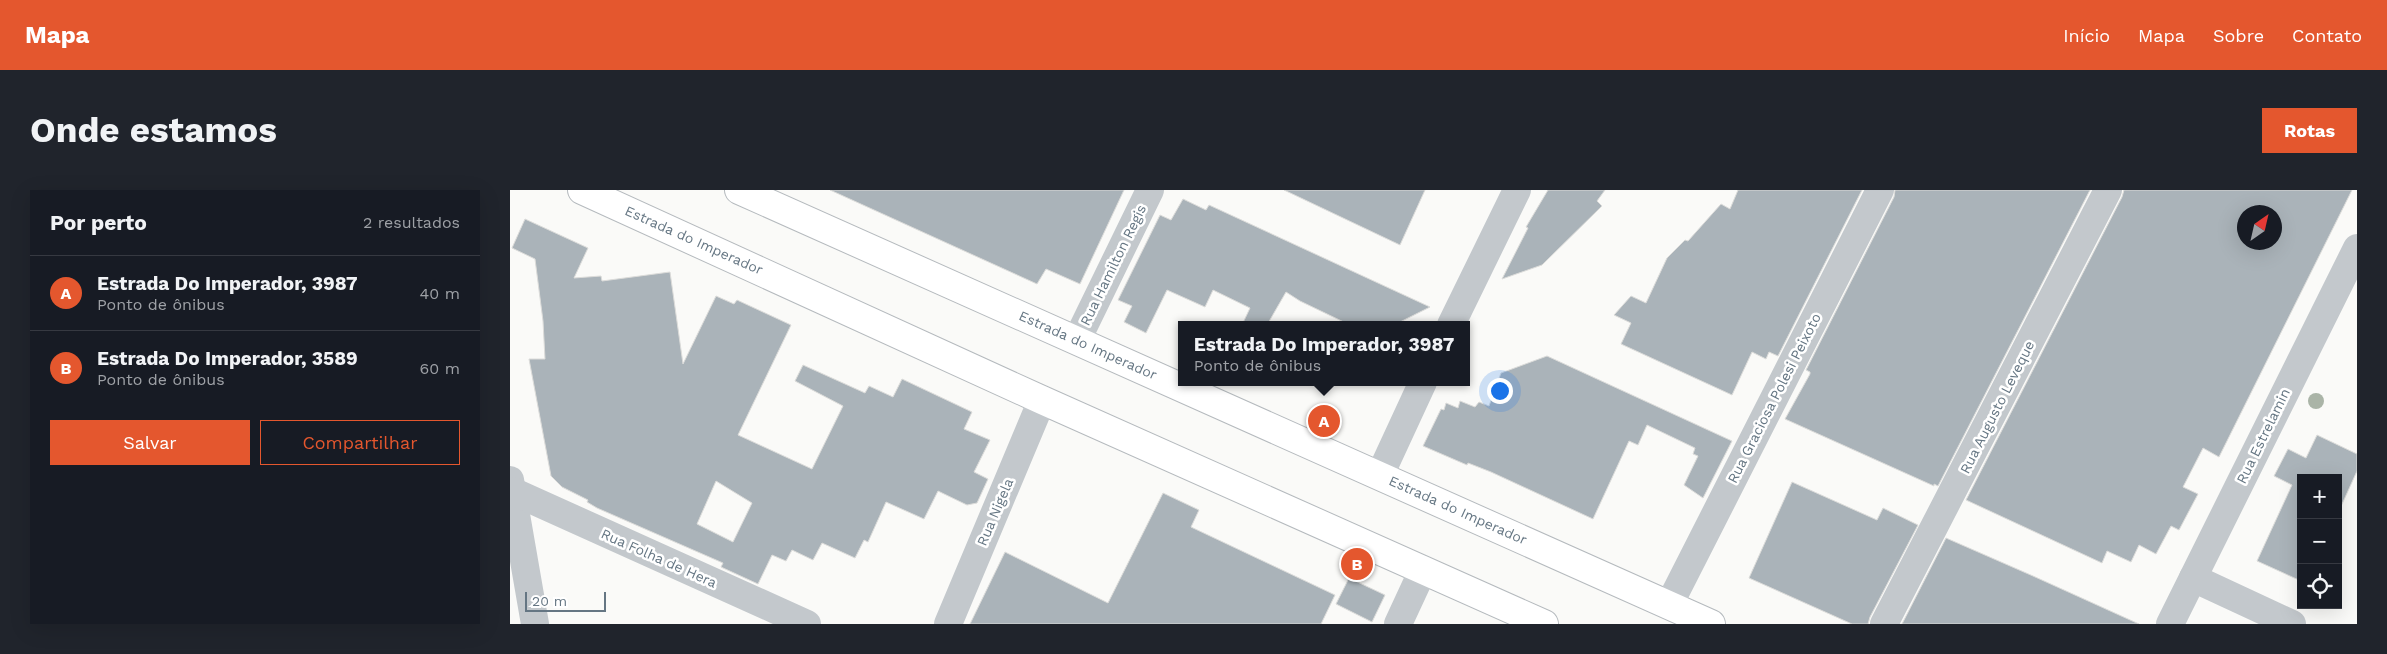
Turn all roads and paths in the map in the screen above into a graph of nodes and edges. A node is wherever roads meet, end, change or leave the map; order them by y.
1 (582, 190) edge
2 (739, 190) edge
3 (1150, 190) edge
4 (1517, 190) edge
5 (1880, 190) edge
6 (2108, 190) edge
7 (2357, 248) edge
8 (1453, 321) edge
9 (1076, 340) junction
10 (1178, 385) edge
11 (1180, 386) edge
12 (1421, 386) edge
13 (1042, 400) junction
14 (1380, 475) junction
15 (511, 485) edge
16 (1423, 570) junction
17 (2193, 578) junction
18 (1668, 605) junction
19 (535, 624) edge
20 (807, 624) edge
21 (948, 624) edge
22 (1398, 624) edge
23 (1544, 624) edge
24 (1711, 624) edge
25 (1884, 624) edge
26 (2170, 624) edge
27 (2292, 624) edge

1 - 13 main road, Estrada do Imperador
2 - 9 main road, Estrada do Imperador
3 - 9 street, Rua Hamilton Regis
4 - 8 street
5 - 18 street, Rua Graciosa Polesi Peixoto
6 - 25 street, Rua Augusto Leveque
7 - 17 street, Rua Estrelamin
9 - 10 main road, Estrada do Imperador
11 - 14 main road, Estrada do Imperador
12 - 14 street
13 - 16 main road, Estrada do Imperador
13 - 21 street, Rua Nigela
14 - 18 main road, Estrada do Imperador
15 - 19 street
15 - 20 street, Rua Folha de Hera
16 - 22 street
16 - 23 main road, Estrada do Imperador
17 - 26 street, Rua Estrelamin
17 - 27 street
18 - 24 main road, Estrada do Imperador

